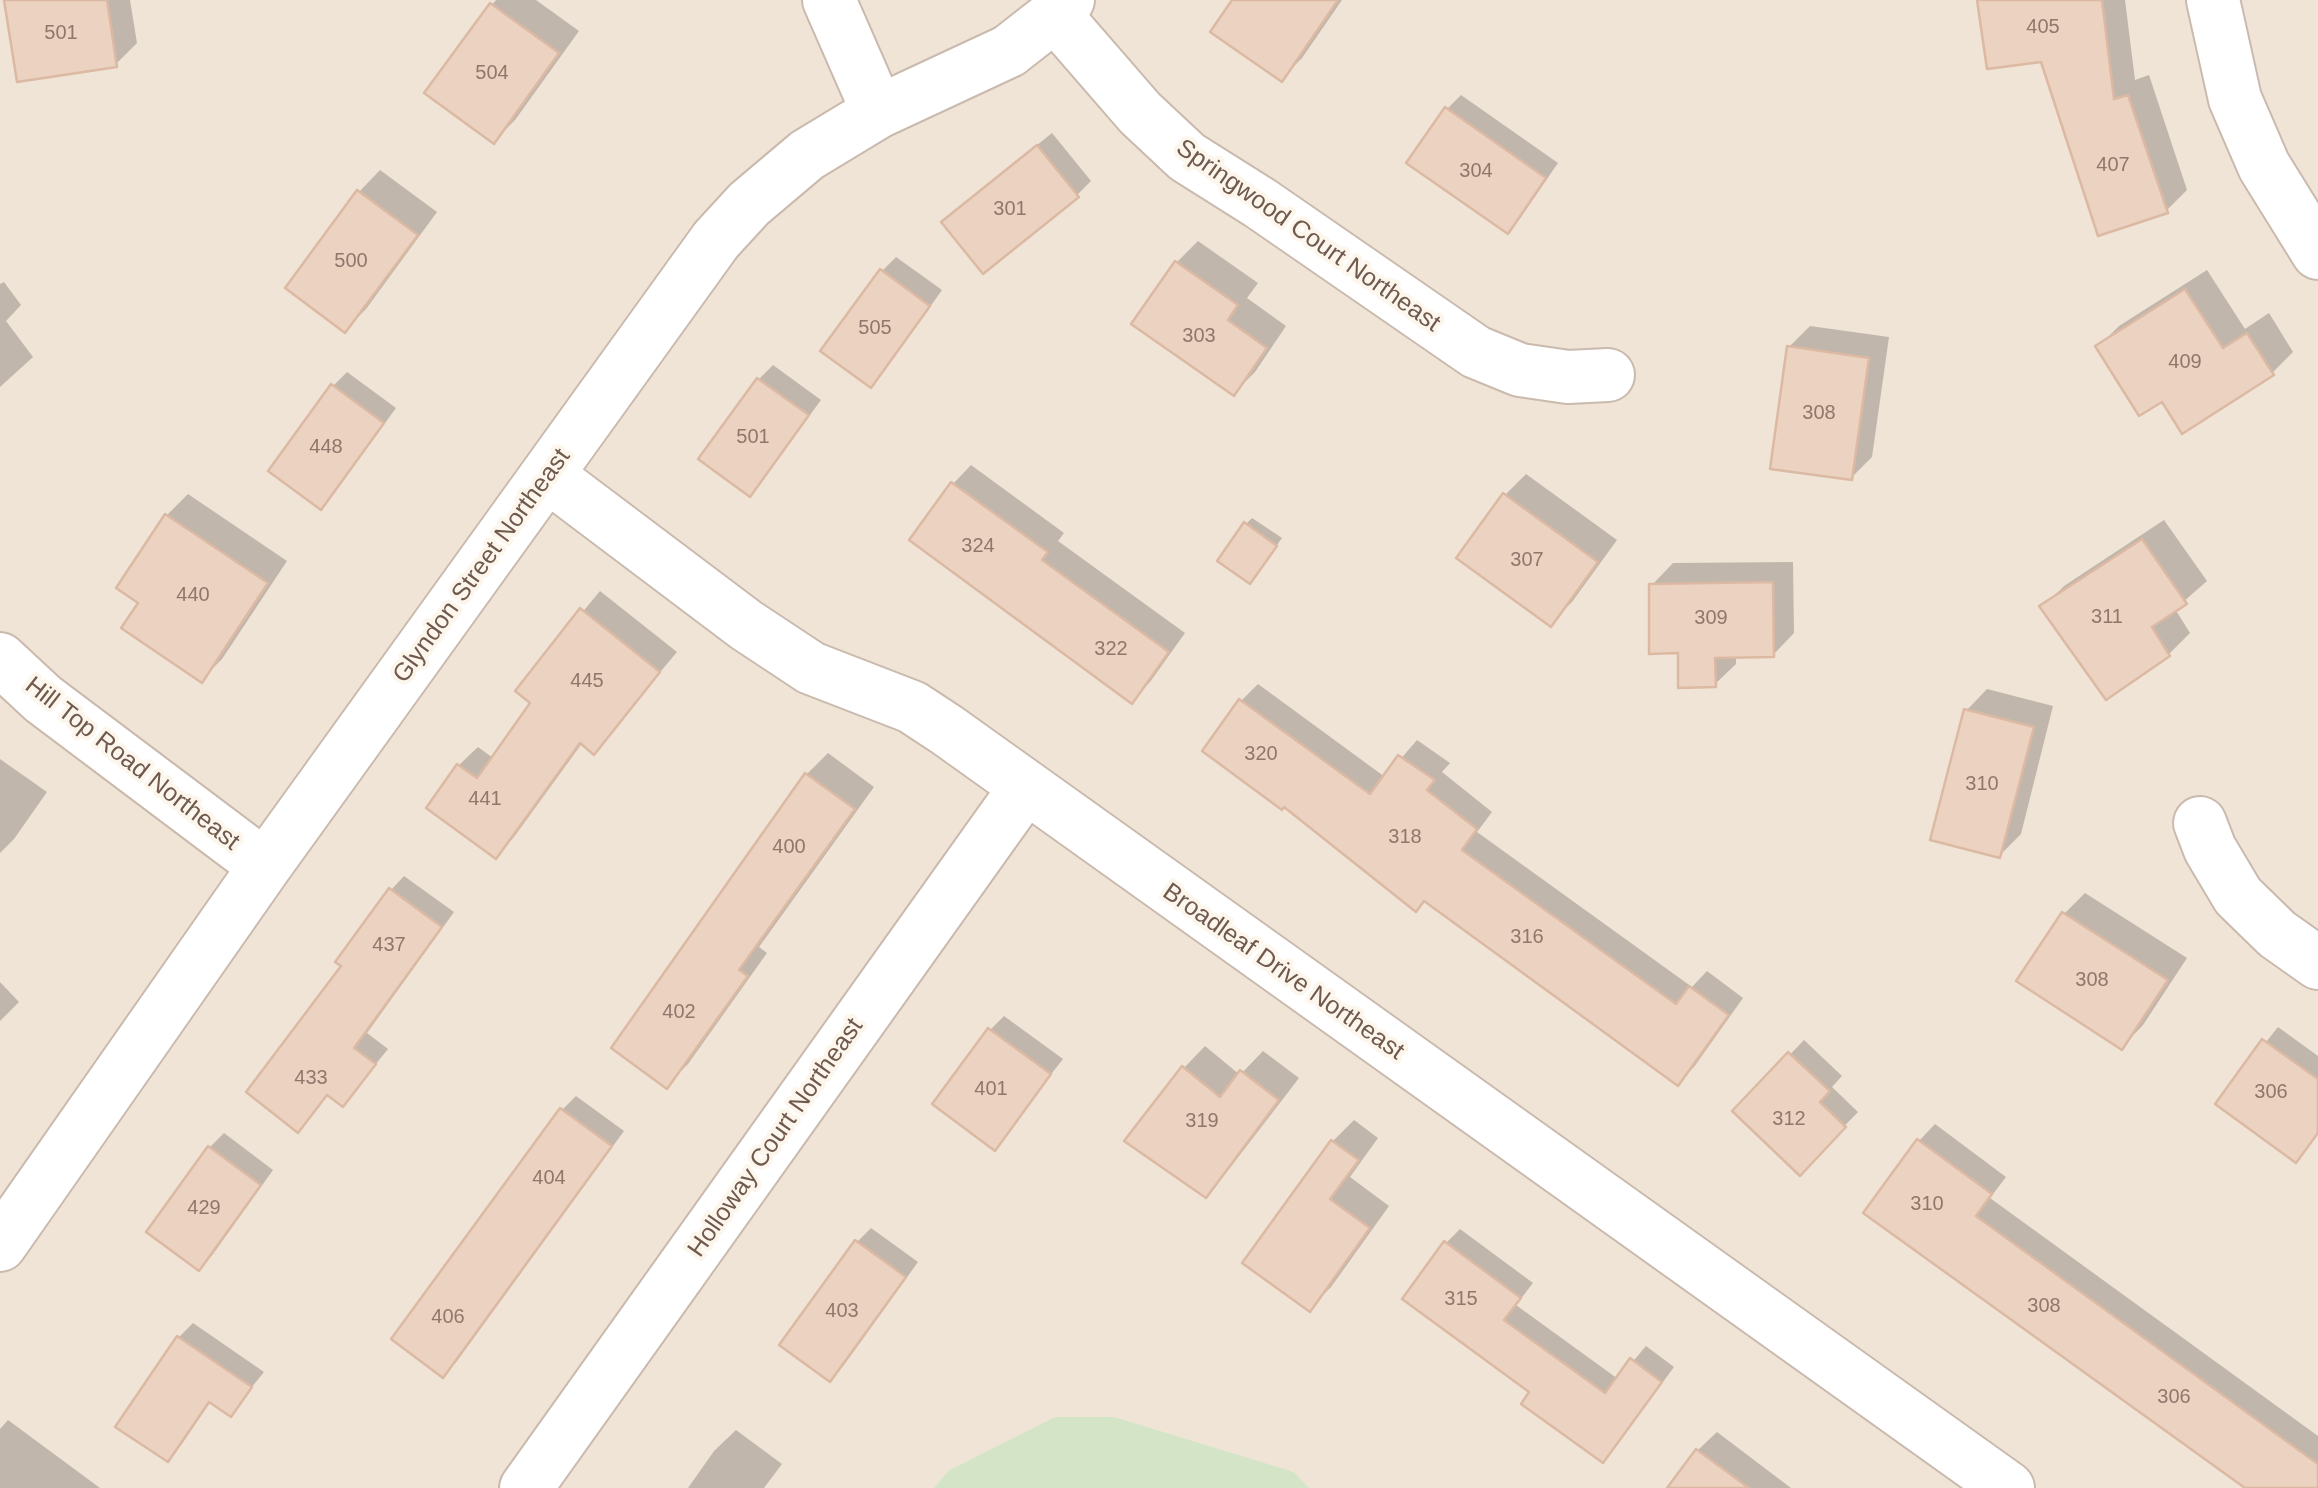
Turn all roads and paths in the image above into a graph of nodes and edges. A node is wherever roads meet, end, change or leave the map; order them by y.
1 (828, 0) edge
2 (2213, 0) edge
3 (1061, 7) edge
4 (878, 112) junction
5 (2318, 253) edge
6 (1608, 375) dead end
7 (547, 476) junction
8 (0, 660) edge
9 (1025, 788) junction
10 (2200, 823) dead end
11 (265, 866) junction
12 (2318, 963) edge
13 (0, 1245) edge
14 (526, 1488) edge
15 (2008, 1488) edge

1 - 4 street
2 - 5 street
3 - 4 street, Glyndon Street Northeast
3 - 6 street, Springwood Court Northeast
4 - 7 street, Glyndon Street Northeast
7 - 9 street, Broadleaf Drive Northeast
7 - 11 street, Glyndon Street Northeast
8 - 11 street, Hill Top Road Northeast
9 - 14 street, Holloway Court Northeast
9 - 15 street, Broadleaf Drive Northeast
10 - 12 street
11 - 13 street, Glyndon Street Northeast

